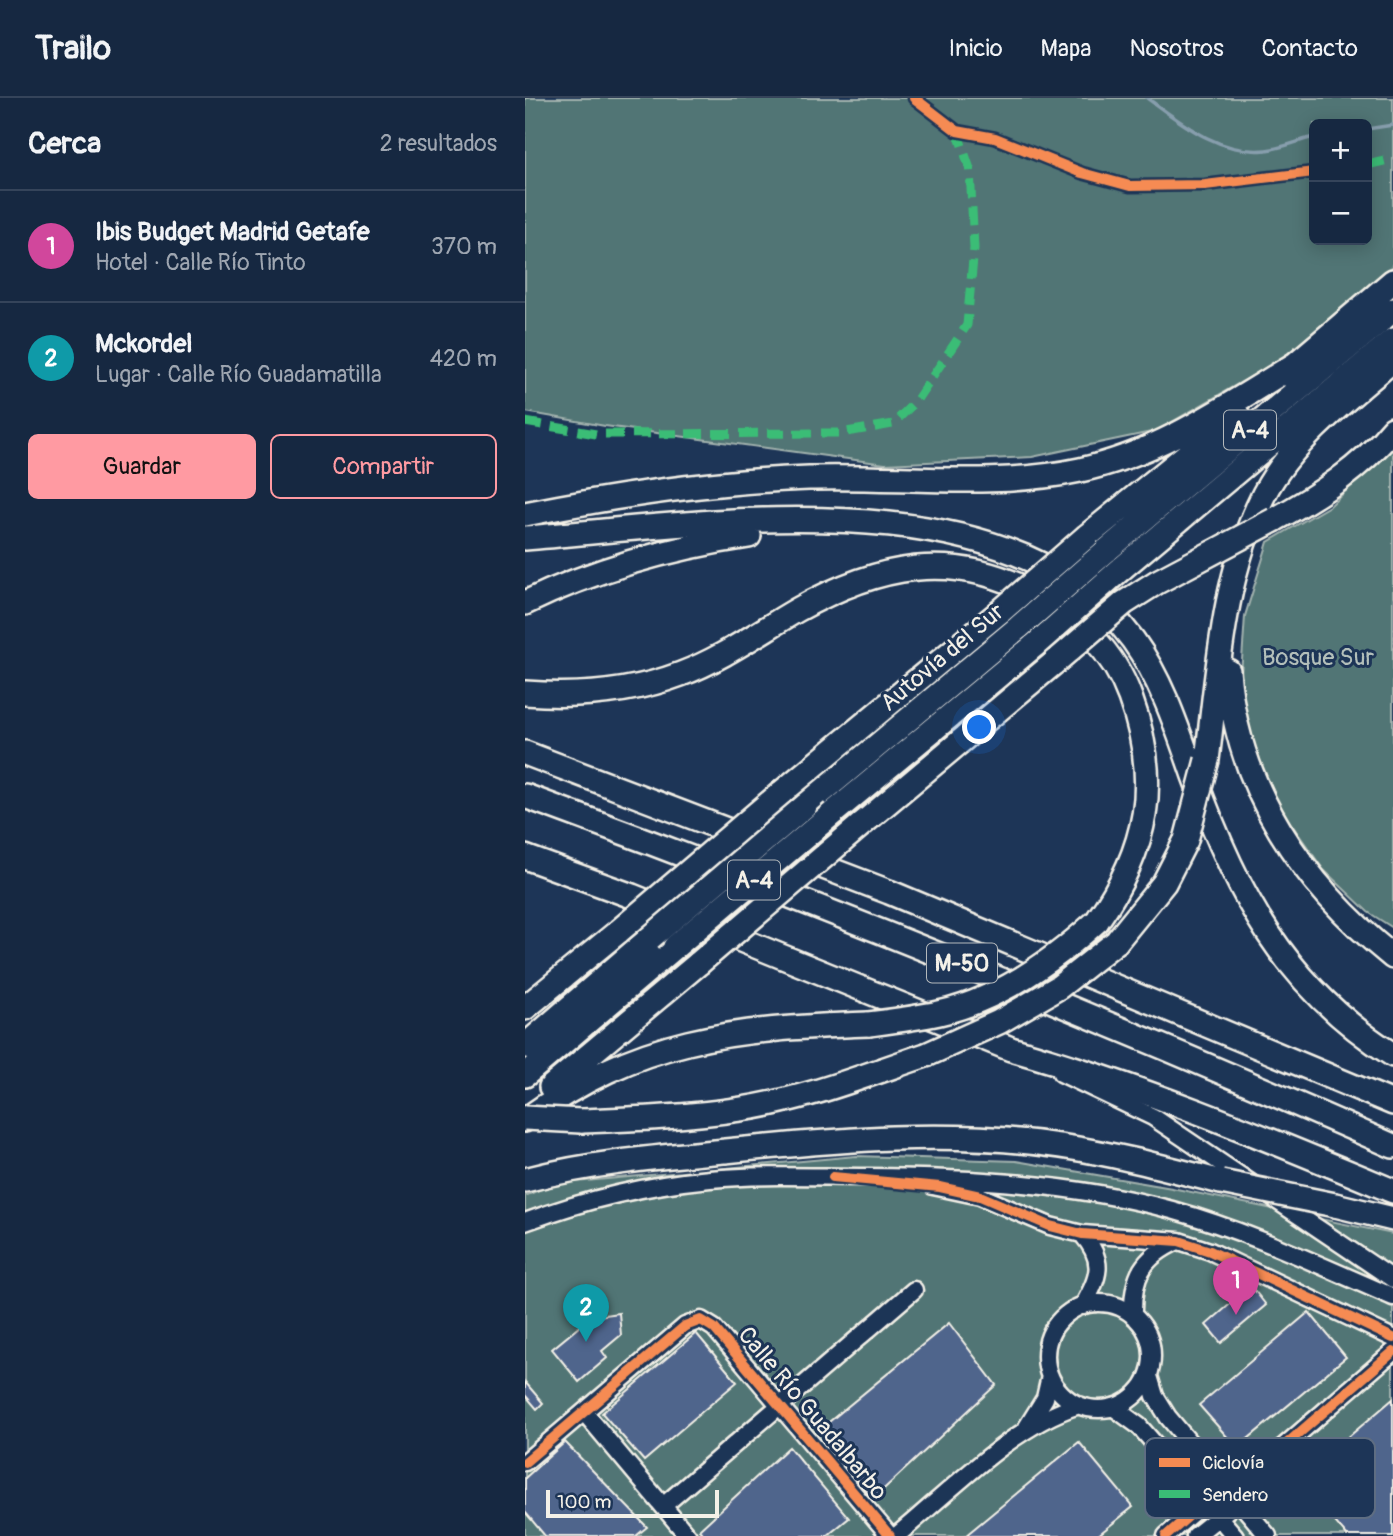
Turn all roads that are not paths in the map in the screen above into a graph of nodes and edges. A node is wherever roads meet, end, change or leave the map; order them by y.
1 (1393, 281) edge
2 (1393, 310) edge
3 (1393, 340) edge
4 (1393, 360) edge
5 (1294, 365) junction
6 (1393, 429) edge
7 (525, 514) edge
8 (934, 531) junction
9 (525, 538) edge
10 (525, 603) edge
11 (1225, 633) junction
12 (525, 693) edge
13 (525, 754) edge
14 (525, 796) edge
15 (525, 851) edge
16 (525, 857) edge
17 (1326, 895) junction
18 (632, 896) junction
19 (1393, 944) edge
20 (1393, 957) edge
21 (573, 968) junction
22 (1315, 991) junction
23 (525, 999) edge
24 (525, 1009) edge
25 (1393, 1042) edge
26 (525, 1045) edge
27 (1011, 1049) junction
28 (1393, 1055) edge
29 (525, 1075) edge
30 (1393, 1102) edge
31 (525, 1110) edge
32 (525, 1119) edge
33 (1393, 1146) edge
34 (833, 1177) junction
35 (525, 1180) edge
36 (1393, 1191) edge
37 (1393, 1219) edge
38 (525, 1222) edge
39 (1082, 1234) junction
40 (1178, 1241) junction
41 (1393, 1279) edge
42 (914, 1290) dead end
43 (1393, 1297) edge
44 (1083, 1306) junction
45 (1133, 1316) junction
46 (1393, 1338) edge
47 (1390, 1359) edge
48 (1050, 1376) junction
49 (1149, 1376) junction
50 (1079, 1405) junction
51 (779, 1407) junction
52 (1113, 1407) junction
53 (584, 1412) junction
54 (1027, 1427) junction
55 (1150, 1438) edge
56 (1186, 1438) edge
57 (1296, 1438) edge
58 (525, 1462) edge
59 (663, 1506) junction
60 (1186, 1518) edge
61 (1217, 1518) edge
62 (1219, 1518) edge
63 (1253, 1518) edge
64 (688, 1536) edge
65 (890, 1536) edge
66 (896, 1536) edge
67 (1165, 1536) edge
68 (1195, 1536) edge
69 (1235, 1536) edge
70 (1268, 1536) edge

1 - 5 highway
2 - 26 highway, Autovía del Sur / A-4, bridge
3 - 29 highway, Autovía del Sur / A-4, bridge
4 - 11 highway
5 - 7 highway
5 - 21 highway, bridge
6 - 31 highway, bridge
8 - 9 highway
8 - 10 highway
8 - 22 highway
11 - 17 highway
11 - 32 highway, bridge
12 - 32 highway, bridge
13 - 30 highway, M-50
14 - 33 highway, M-50
15 - 18 highway
16 - 18 highway
17 - 19 highway
17 - 20 highway
18 - 27 highway
21 - 23 highway
21 - 24 highway
22 - 25 highway
22 - 28 highway
27 - 36 highway
27 - 41 street
34 - 38 street
34 - 39 street
34 - 43 street
35 - 37 highway, bridge
39 - 40 street
39 - 44 street
40 - 45 street
40 - 46 street
42 - 51 street
44 - 45 street
44 - 48 street
45 - 49 street
47 - 57 street
48 - 50 street
48 - 54 street
49 - 52 street
49 - 56 street
50 - 52 street
50 - 54 street
51 - 53 street, Calle Río Guadalbarbo
51 - 59 street
51 - 65 street, Calle Río Guadalbarbo
52 - 55 street
53 - 58 street
53 - 59 street
54 - 66 street
59 - 64 street
60 - 67 street
61 - 68 street
62 - 69 street
63 - 70 street

